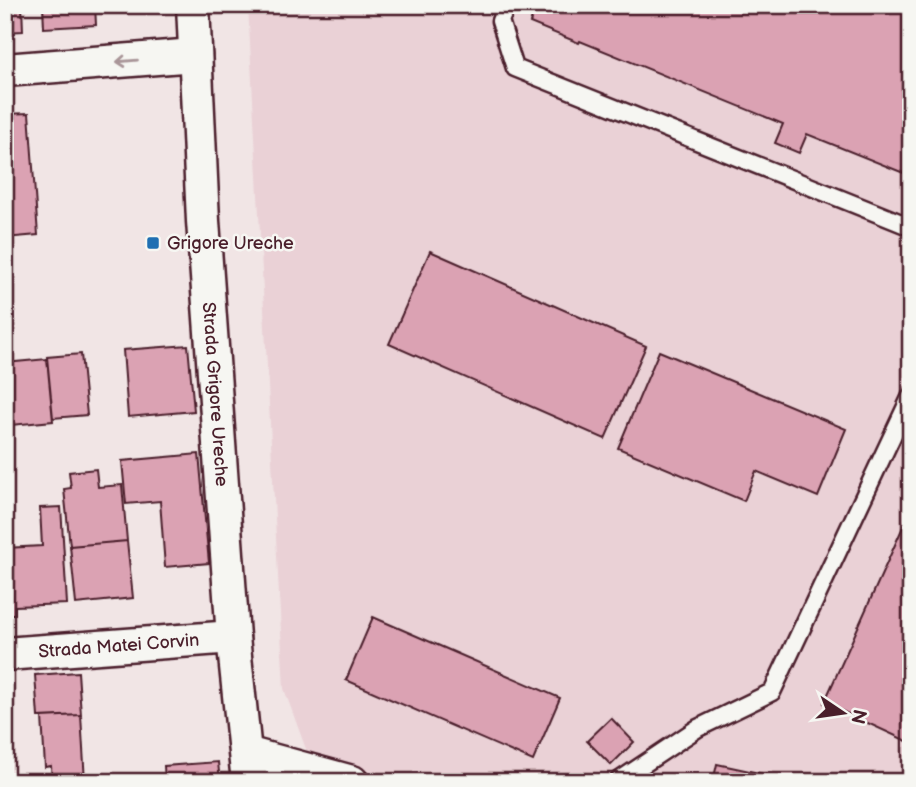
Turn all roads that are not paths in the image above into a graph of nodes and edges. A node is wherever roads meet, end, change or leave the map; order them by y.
1 (193, 5) edge
2 (507, 5) edge
3 (195, 55) junction
4 (5, 71) edge
5 (911, 227) edge
6 (911, 396) edge
7 (233, 637) junction
8 (5, 654) edge
9 (247, 767) edge
10 (352, 782) edge
11 (617, 782) edge

1 - 3 street, Strada Grigore Ureche
2 - 5 lane
3 -> 4 street
3 - 7 street, Strada Grigore Ureche
6 - 11 lane
7 - 8 street, Strada Matei Corvin
7 - 9 street, Strada Grigore Ureche
9 - 10 street

